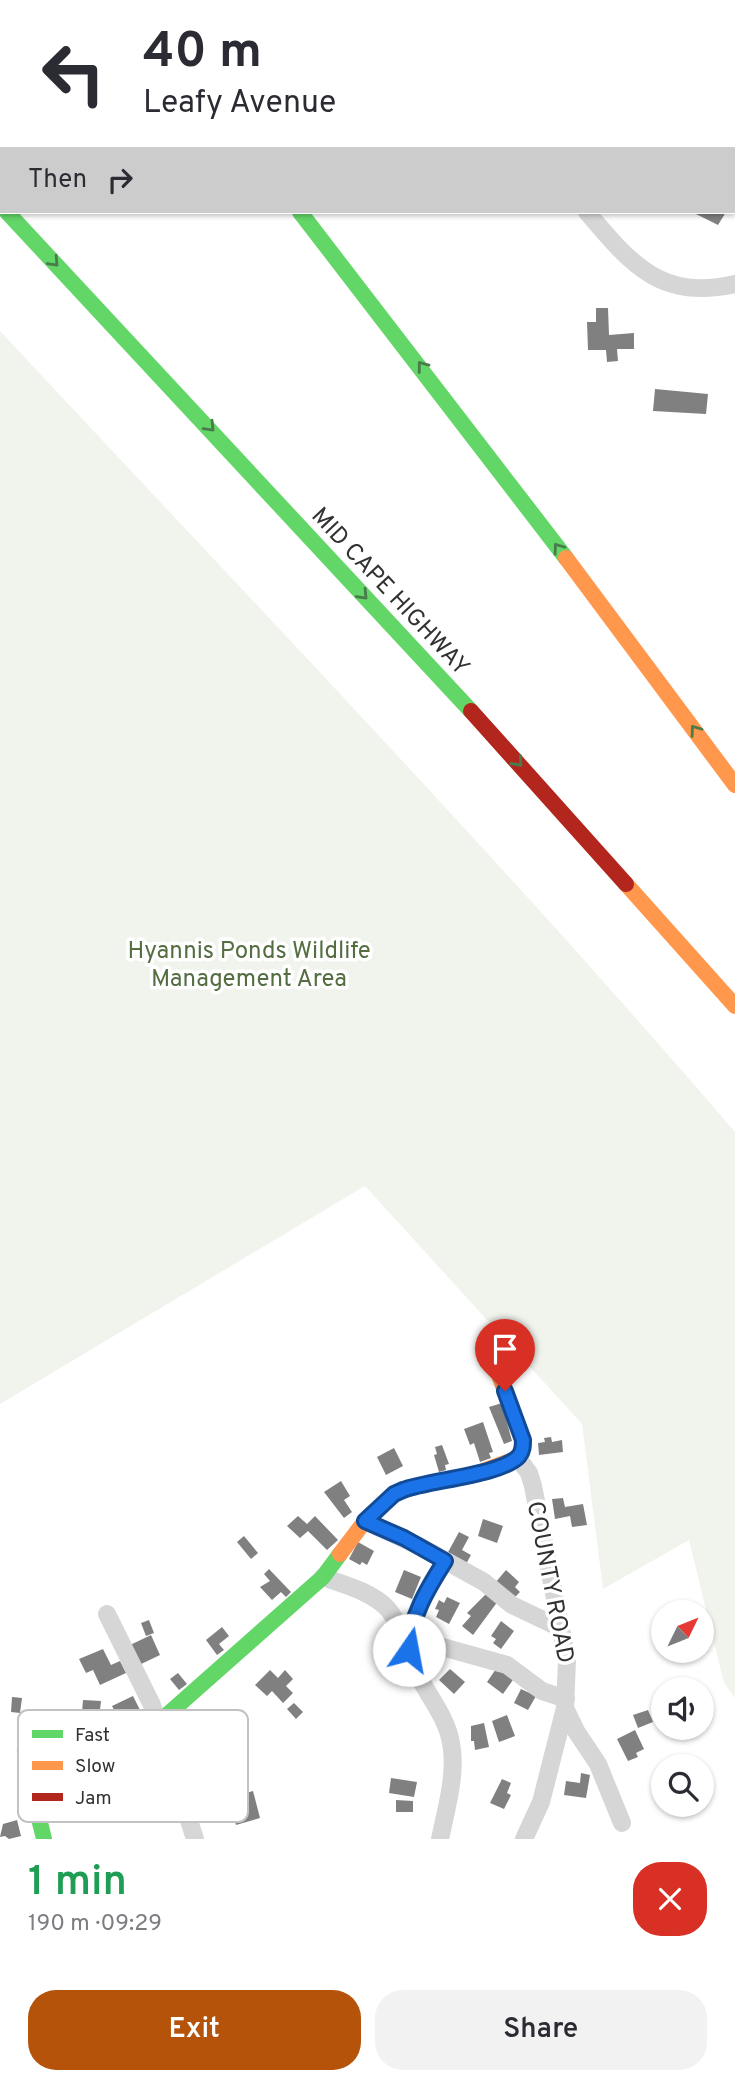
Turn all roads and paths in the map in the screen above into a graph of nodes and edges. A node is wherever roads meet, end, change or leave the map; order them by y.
1 (9, 214) edge
2 (302, 214) edge
3 (589, 214) edge
4 (735, 284) edge
5 (735, 785) edge
6 (735, 1006) edge
7 (497, 1369) dead end
8 (518, 1458) junction
9 (365, 1521) junction
10 (445, 1561) junction
11 (323, 1577) junction
12 (107, 1614) dead end
13 (560, 1628) junction
14 (410, 1638) junction
15 (566, 1703) junction
16 (152, 1710) edge
17 (173, 1710) edge
18 (40, 1822) edge
19 (189, 1822) edge
20 (622, 1823) dead end
21 (44, 1839) edge
22 (195, 1839) edge
23 (440, 1839) edge
24 (524, 1839) edge

1 -> 6 main road, MID CAPE HIGHWAY
5 -> 2 main road
3 - 4 street
7 - 8 main road
8 - 9 main road
8 - 13 street, COUNTY ROAD
9 - 10 street
9 - 11 main road
10 - 13 street
10 - 14 street
11 - 14 street
11 - 17 main road
12 - 16 street
13 - 15 street, COUNTY ROAD
14 - 15 street
14 - 23 street
15 - 20 street, COUNTY ROAD
15 - 24 street
18 - 21 main road
19 - 22 street

